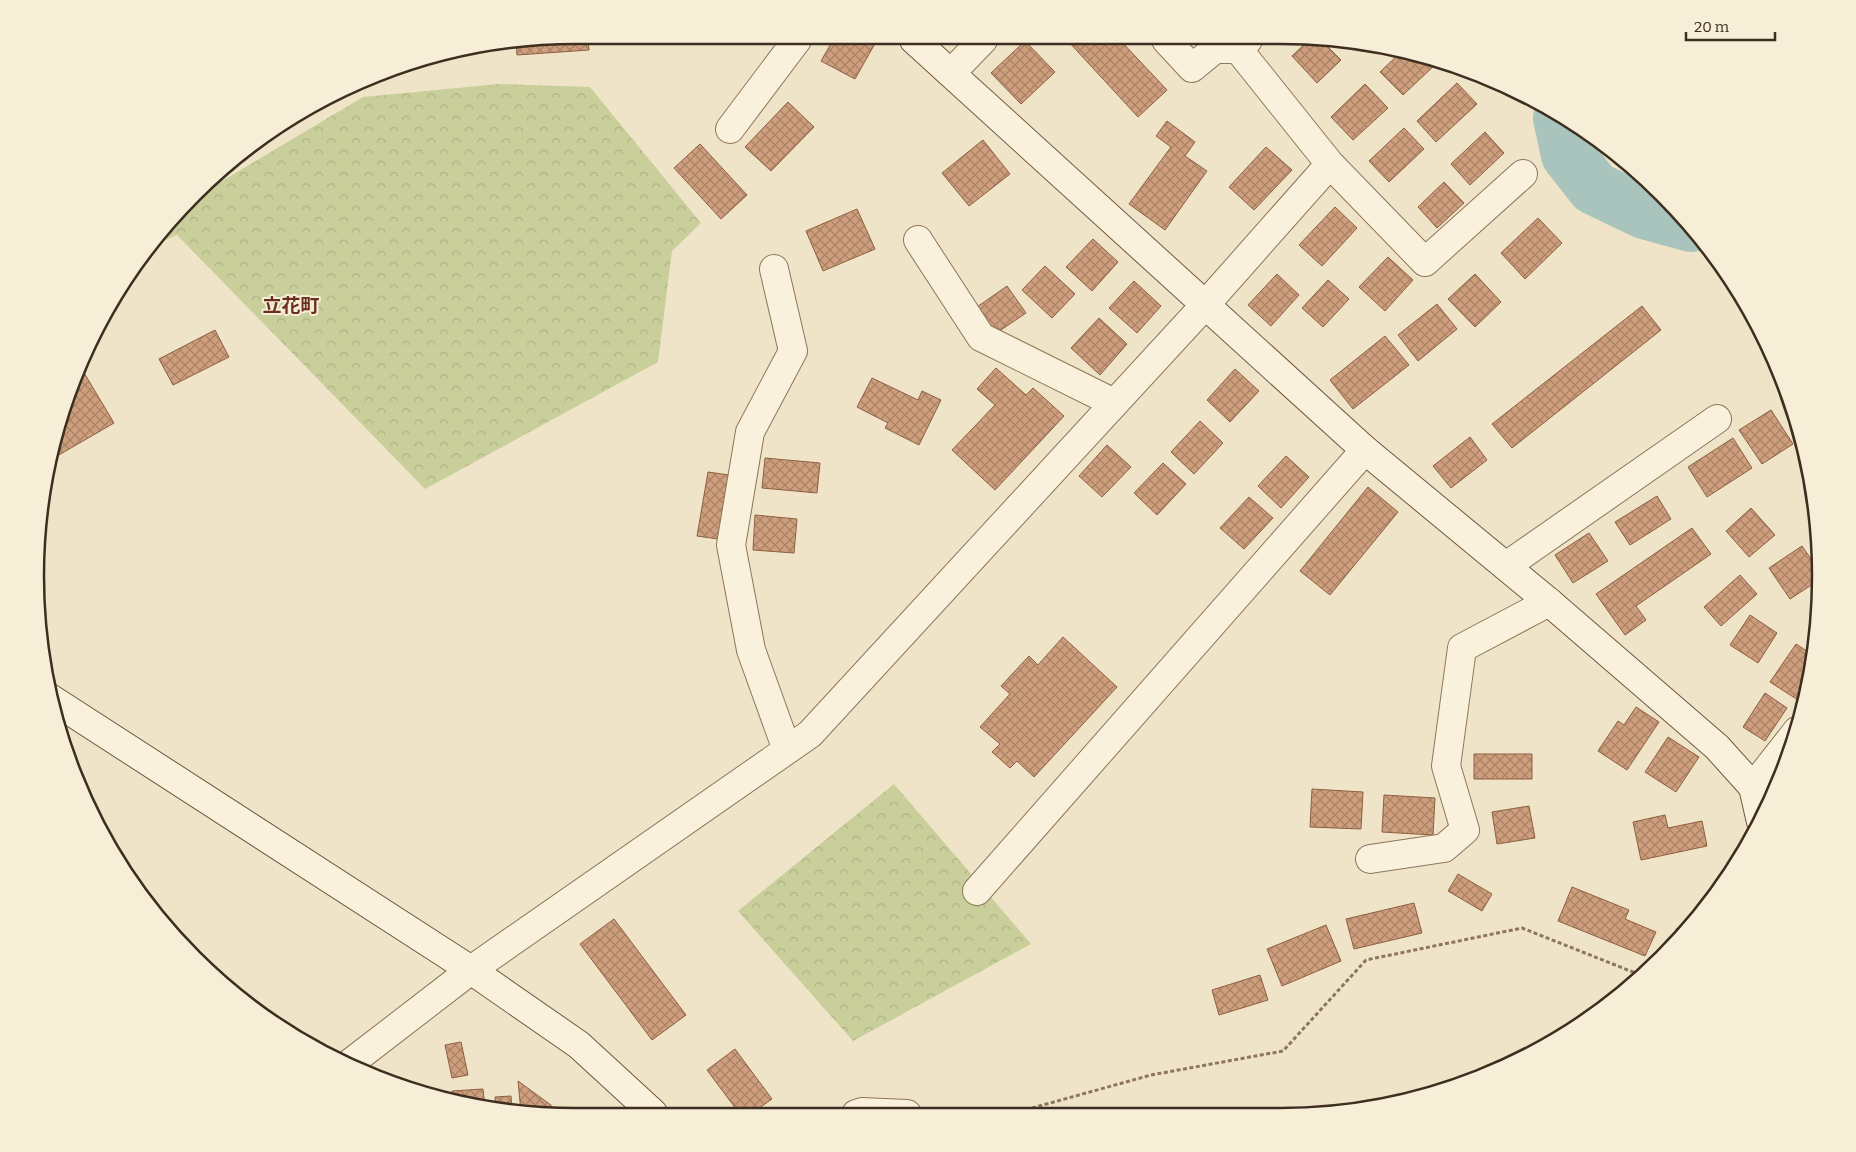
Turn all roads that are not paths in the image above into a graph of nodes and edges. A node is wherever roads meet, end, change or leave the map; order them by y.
1 (794, 44) edge
2 (918, 44) edge
3 (980, 44) edge
4 (1170, 44) edge
5 (1243, 44) edge
6 (951, 73) junction
7 (730, 129) dead end
8 (1330, 164) junction
9 (1523, 174) dead end
10 (918, 240) dead end
11 (774, 269) dead end
12 (1206, 304) junction
13 (1114, 404) junction
14 (1717, 419) dead end
15 (1365, 450) junction
16 (1506, 566) junction
17 (1549, 602) junction
18 (60, 704) edge
19 (787, 750) junction
20 (1778, 764) edge
21 (1765, 786) edge
22 (1370, 859) dead end
23 (977, 891) dead end
24 (471, 970) junction
25 (355, 1060) edge
26 (648, 1108) edge

1 - 7 street
2 - 6 street
3 - 6 street
4 - 5 street
5 - 8 street
6 - 12 street
8 - 9 street
8 - 12 street
10 - 13 street
11 - 19 street
12 - 13 street
12 - 15 street
13 - 19 street
14 - 16 street
15 - 16 street
15 - 23 street
16 - 17 street
17 - 21 street
17 - 22 street
18 - 24 street
19 - 24 street
20 - 21 street
24 - 25 street
24 - 26 street

